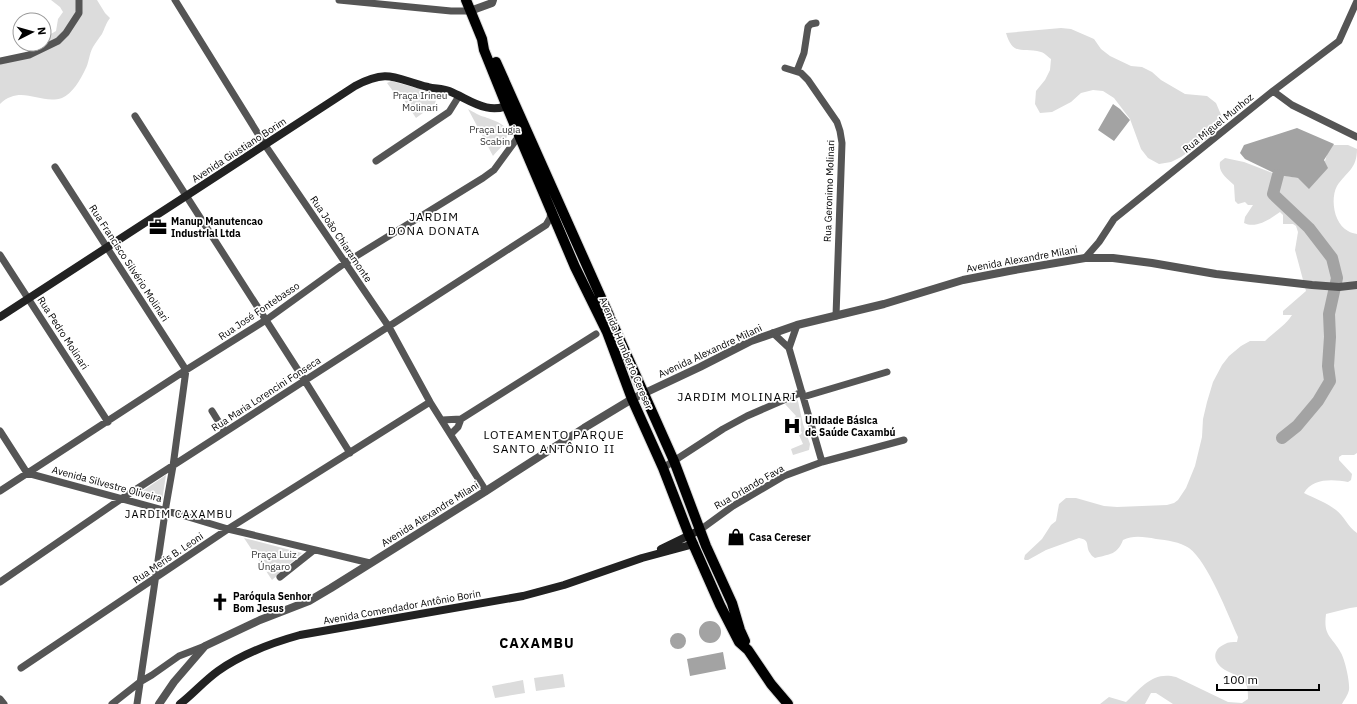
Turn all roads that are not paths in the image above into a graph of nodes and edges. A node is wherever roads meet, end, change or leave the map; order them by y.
1 (79, 0) edge
2 (175, 0) edge
3 (339, 0) edge
4 (466, 0) edge
5 (493, 0) edge
6 (1357, 1) edge
7 (470, 11) junction
8 (816, 23) dead end
9 (0, 61) edge
10 (785, 68) dead end
11 (797, 71) junction
12 (1273, 91) junction
13 (459, 96) junction
14 (510, 105) junction
15 (134, 116) dead end
16 (1357, 136) edge
17 (521, 139) junction
18 (265, 145) junction
19 (532, 145) junction
20 (376, 161) dead end
21 (55, 167) dead end
22 (186, 197) junction
23 (551, 209) junction
24 (546, 225) junction
25 (559, 228) junction
26 (107, 247) junction
27 (0, 255) edge
28 (1085, 258) junction
29 (345, 263) junction
30 (1357, 285) edge
31 (29, 298) junction
32 (0, 316) edge
33 (836, 316) junction
34 (266, 320) junction
35 (797, 325) junction
36 (389, 327) junction
37 (773, 332) junction
38 (596, 334) dead end
39 (790, 348) junction
40 (186, 370) junction
41 (887, 372) dead end
42 (305, 380) junction
43 (643, 393) junction
44 (802, 395) junction
45 (632, 399) junction
46 (430, 402) junction
47 (212, 411) dead end
48 (462, 419) junction
49 (442, 420) junction
50 (108, 422) junction
51 (0, 431) edge
52 (225, 432) junction
53 (451, 434) junction
54 (904, 440) dead end
55 (350, 453) junction
56 (674, 461) junction
57 (822, 462) junction
58 (173, 466) junction
59 (663, 468) junction
60 (27, 473) junction
61 (0, 491) edge
62 (486, 491) junction
63 (121, 499) junction
64 (166, 511) junction
65 (228, 529) junction
66 (700, 530) junction
67 (691, 539) junction
68 (314, 550) junction
69 (370, 564) junction
70 (280, 577) dead end
71 (156, 578) junction
72 (0, 582) edge
73 (206, 646) junction
74 (748, 650) junction
75 (21, 668) dead end
76 (140, 682) junction
77 (0, 699) edge
78 (4, 704) edge
79 (112, 704) edge
80 (138, 704) edge
81 (160, 704) edge
82 (180, 704) edge
83 (788, 704) edge

1 - 9 street
2 - 18 street, Rua João Chiaramonte
3 - 7 street
4 - 7 main road, Avenida Humberto Cereser
5 - 7 street
6 - 12 street, Rua Miguel Munhoz
7 - 14 main road, Avenida Humberto Cereser
8 - 11 street
10 - 11 street, Rua Geronimo Molinari
11 - 33 street, Rua Geronimo Molinari
12 - 16 street
12 - 28 street, Rua Miguel Munhoz
13 - 14 main road, Avenida Giustiano Borim
13 - 18 main road, Avenida Giustiano Borim
13 - 20 street
14 - 17 main road, Avenida Humberto Cereser
14 - 19 main road, Avenida Humberto Cereser
15 - 22 street
17 - 19 street
17 - 23 main road, Avenida Humberto Cereser
17 - 29 street, Rua José Fontebasso
18 - 22 main road, Avenida Giustiano Borim
18 - 29 street, Rua João Chiaramonte
19 - 43 main road, Avenida Humberto Cereser
21 - 26 street, Rua Francisco Silvério Molinari
22 - 26 main road, Avenida Giustiano Borim
22 - 34 street
23 - 24 street
23 - 25 main road, Avenida Humberto Cereser
24 - 25 street
24 - 36 street, Rua Maria Lorencini Fonseca
25 - 45 main road, Avenida Humberto Cereser
26 - 31 main road, Avenida Giustiano Borim
26 - 40 street, Rua Francisco Silvério Molinari
27 - 31 street, Rua Pedro Molinari
28 - 30 street, Avenida Alexandre Milani
28 - 33 street, Avenida Alexandre Milani
29 - 34 street, Rua José Fontebasso
29 - 36 street, Rua João Chiaramonte
31 - 32 main road, Avenida Giustiano Borim
31 - 50 street, Rua Pedro Molinari
33 - 35 street, Avenida Alexandre Milani
34 - 40 street, Rua José Fontebasso
34 - 42 street
35 - 37 street, Avenida Alexandre Milani
35 - 39 street
36 - 42 street, Rua Maria Lorencini Fonseca
36 - 46 street, Rua João Chiaramonte
37 - 39 street
37 - 43 street, Avenida Alexandre Milani
38 - 48 street
39 - 44 street
40 - 50 street, Rua José Fontebasso
40 - 58 street
41 - 44 street
42 - 52 street, Rua Maria Lorencini Fonseca
42 - 55 street
43 - 45 street, Avenida Alexandre Milani
43 - 56 main road, Avenida Humberto Cereser
44 - 56 street
44 - 57 street
45 - 59 main road, Avenida Humberto Cereser
45 - 62 street, Avenida Alexandre Milani
46 - 49 street, Rua João Chiaramonte
46 - 55 street, Rua Meris B. Leoni
47 - 52 street
48 - 49 street
48 - 53 street
49 - 53 street, Rua João Chiaramonte
50 - 60 street, Rua José Fontebasso
51 - 60 street
52 - 58 street, Rua Maria Lorencini Fonseca
53 - 62 street, Rua João Chiaramonte
54 - 57 street, Rua Orlando Fava
55 - 65 street, Rua Meris B. Leoni
56 - 59 street
56 - 66 main road, Avenida Humberto Cereser
57 - 66 street, Rua Orlando Fava
58 - 63 street, Rua Maria Lorencini Fonseca
58 - 64 street
59 - 67 main road, Avenida Humberto Cereser
60 - 61 street, Rua José Fontebasso
60 - 63 street, Avenida Silvestre Oliveira
62 - 69 street, Avenida Alexandre Milani
63 - 64 street, Avenida Silvestre Oliveira
63 - 72 street, Rua Maria Lorencini Fonseca
64 - 65 street, Avenida Silvestre Oliveira
64 - 71 street
65 - 68 street, Avenida Silvestre Oliveira
65 - 71 street, Rua Meris B. Leoni
66 - 67 main road, Avenida Comendador Antônio Borin
66 - 74 main road, Avenida Humberto Cereser
67 - 74 main road, Avenida Humberto Cereser
67 - 82 main road, Avenida Comendador Antônio Borin
68 - 69 street, Avenida Silvestre Oliveira
68 - 70 street
69 - 73 street, Avenida Alexandre Milani
71 - 75 street, Rua Meris B. Leoni
71 - 76 street
73 - 76 street
73 - 81 street, Avenida Alexandre Milani
74 - 83 main road, Avenida Humberto Cereser
76 - 79 street
76 - 80 street
77 - 78 street

